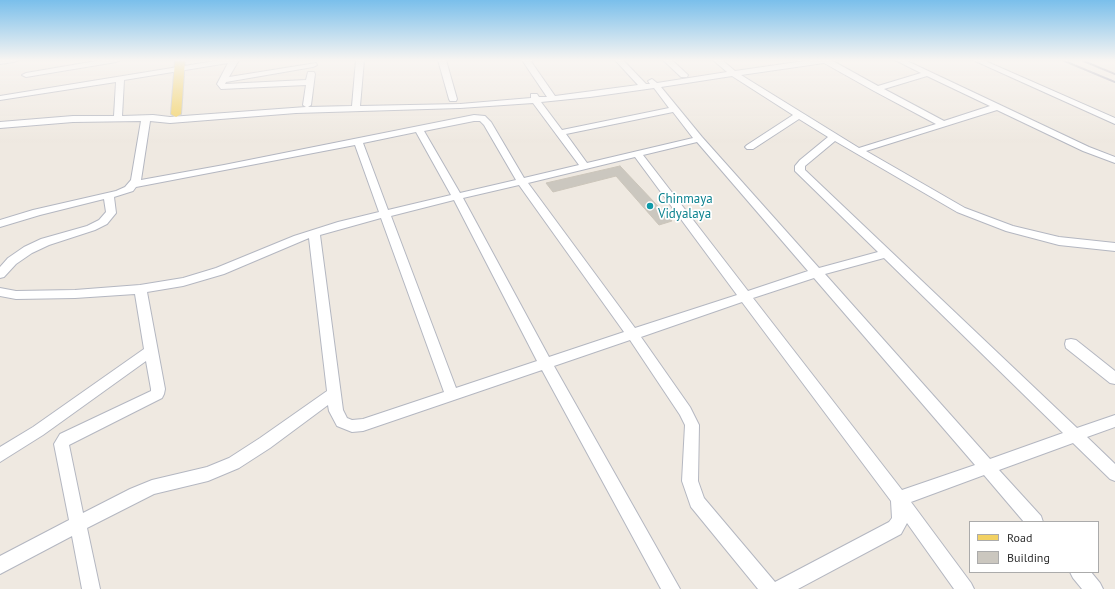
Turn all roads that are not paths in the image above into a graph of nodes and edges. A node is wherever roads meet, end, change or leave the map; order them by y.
1 (66, 87) edge
2 (120, 87) edge
3 (178, 87) edge
4 (309, 87) edge
5 (358, 87) edge
6 (450, 87) edge
7 (545, 87) edge
8 (616, 87) edge
9 (658, 87) edge
10 (755, 87) edge
11 (874, 87) edge
12 (882, 87) edge
13 (956, 87) edge
14 (1039, 87) edge
15 (877, 89) junction
16 (551, 96) junction
17 (534, 97) junction
18 (0, 98) edge
19 (453, 99) junction
20 (307, 105) junction
21 (357, 106) junction
22 (997, 107) junction
23 (674, 109) junction
24 (176, 114) junction
25 (799, 115) junction
26 (149, 118) junction
27 (118, 119) junction
28 (1115, 121) edge
29 (943, 124) junction
30 (1, 125) edge
31 (419, 129) junction
32 (560, 133) junction
33 (834, 137) junction
34 (699, 139) junction
35 (358, 141) junction
36 (750, 148) dead end
37 (858, 151) junction
38 (637, 154) junction
39 (1115, 160) edge
40 (585, 166) junction
41 (521, 180) junction
42 (134, 184) junction
43 (109, 195) junction
44 (457, 196) junction
45 (385, 214) junction
46 (0, 224) edge
47 (314, 232) junction
48 (1115, 247) edge
49 (886, 254) junction
50 (815, 273) junction
51 (0, 274) edge
52 (140, 289) junction
53 (0, 292) edge
54 (746, 296) junction
55 (633, 335) junction
56 (1071, 344) dead end
57 (151, 351) junction
58 (546, 365) junction
59 (1115, 379) edge
60 (334, 393) junction
61 (452, 396) junction
62 (1115, 421) edge
63 (1075, 436) junction
64 (0, 455) edge
65 (987, 468) junction
66 (1115, 474) edge
67 (899, 499) junction
68 (1034, 521) edge
69 (77, 526) junction
70 (0, 566) edge
71 (1080, 573) edge
72 (91, 589) edge
73 (671, 589) edge
74 (769, 589) edge
75 (780, 589) edge
76 (965, 589) edge
77 (1094, 589) edge

1 - 18 street
2 - 27 street
3 - 24 main road
4 - 20 street
5 - 21 street
6 - 19 street
7 - 16 street
8 - 16 street
9 - 23 street
10 - 25 street
11 - 15 street
12 - 15 street
13 - 22 street
14 - 28 street
15 - 29 street
16 - 17 street
17 - 19 street
17 - 21 street
17 - 32 street
19 - 21 street
20 - 21 street
20 - 24 street
21 - 26 street
22 - 29 street
22 - 39 street
23 - 32 street
23 - 34 street
24 - 26 street
25 - 33 street
25 - 36 street
26 - 27 street
26 - 42 street
27 - 30 street
29 - 37 street
31 - 35 street
31 - 41 street
31 - 44 street
32 - 40 street
33 - 37 street
33 - 49 street
34 - 38 street
34 - 50 street
35 - 42 street
35 - 45 street
37 - 48 street
38 - 40 street
38 - 54 street
40 - 41 street
41 - 44 street
41 - 55 street
42 - 43 street
43 - 46 street
43 - 51 street
44 - 45 street
44 - 58 street
45 - 47 street
45 - 61 street
47 - 52 street
47 - 60 street
49 - 50 street
49 - 63 street
50 - 54 street
50 - 65 street
52 - 53 street
52 - 57 street
54 - 55 street
54 - 67 street
55 - 58 street
55 - 74 street
56 - 59 street
57 - 64 street
57 - 69 street
58 - 61 street
58 - 73 street
60 - 61 street
60 - 69 street
62 - 63 street
63 - 65 street
63 - 66 street
65 - 67 street
65 - 68 street
67 - 75 street
67 - 76 street
69 - 70 street
69 - 72 street
71 - 77 street

